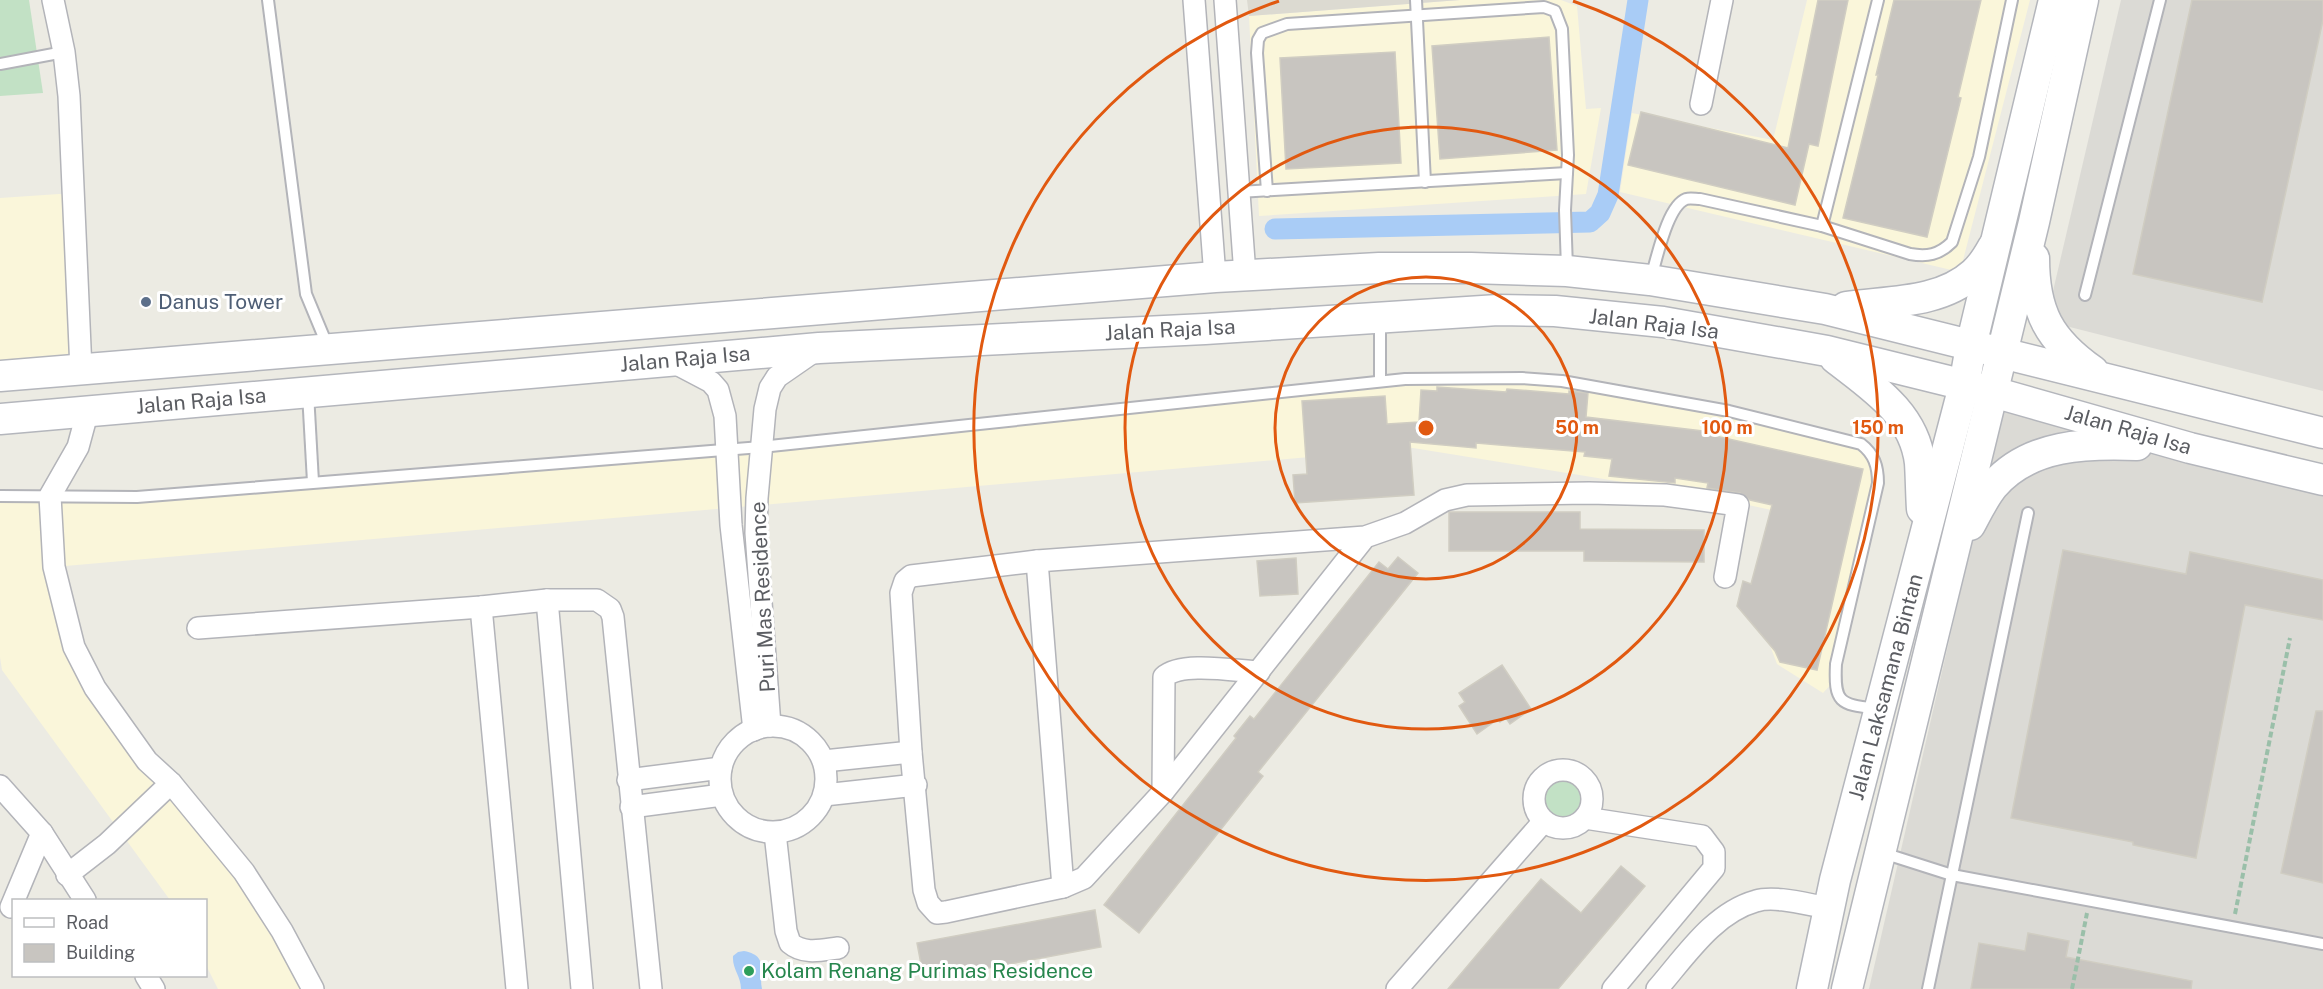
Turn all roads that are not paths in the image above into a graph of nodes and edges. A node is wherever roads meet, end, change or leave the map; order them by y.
1 (53, 0) edge
2 (268, 0) edge
3 (1194, 0) edge
4 (1225, 0) edge
5 (1416, 0) edge
6 (1722, 0) edge
7 (1878, 0) edge
8 (2012, 0) edge
9 (2054, 0) edge
10 (2083, 0) edge
11 (2160, 0) edge
12 (1416, 16) junction
13 (1229, 40) junction
14 (1198, 42) junction
15 (64, 52) junction
16 (0, 64) edge
17 (1701, 104) dead end
18 (1567, 173) junction
19 (1425, 182) junction
20 (1268, 191) junction
21 (1239, 192) junction
22 (2034, 222) junction
23 (1822, 226) junction
24 (1999, 238) junction
25 (1567, 272) junction
26 (1245, 275) junction
27 (1215, 277) junction
28 (1650, 280) junction
29 (2085, 295) dead end
30 (1825, 309) junction
31 (1380, 316) junction
32 (506, 334) junction
33 (1971, 346) junction
34 (819, 348) junction
35 (329, 350) junction
36 (1827, 351) junction
37 (2002, 353) junction
38 (669, 360) junction
39 (81, 370) junction
40 (509, 374) junction
41 (0, 376) edge
42 (2103, 378) junction
43 (1380, 380) junction
44 (1964, 386) junction
45 (1993, 392) junction
46 (308, 393) junction
47 (88, 411) junction
48 (0, 419) edge
49 (2323, 433) edge
50 (761, 447) junction
51 (2190, 448) junction
52 (728, 449) junction
53 (2323, 480) edge
54 (313, 482) junction
55 (0, 496) edge
56 (50, 496) junction
57 (2028, 513) dead end
58 (1365, 537) junction
59 (1923, 542) junction
60 (1953, 557) junction
61 (1037, 561) junction
62 (1725, 577) dead end
63 (547, 600) junction
64 (481, 608) junction
65 (198, 628) dead end
66 (1259, 672) junction
67 (1880, 710) junction
68 (762, 728) junction
69 (911, 752) junction
70 (824, 761) junction
71 (722, 768) junction
72 (628, 780) junction
73 (171, 783) junction
74 (916, 784) junction
75 (0, 786) edge
76 (1164, 792) junction
77 (722, 795) junction
78 (824, 795) junction
79 (631, 807) junction
80 (1585, 818) junction
81 (1544, 821) junction
82 (42, 833) junction
83 (775, 833) junction
84 (1845, 842) junction
85 (1880, 852) junction
86 (67, 875) junction
87 (1952, 875) junction
88 (1063, 887) junction
89 (84, 899) edge
90 (8, 907) edge
91 (1829, 908) junction
92 (2323, 944) edge
93 (838, 948) dead end
94 (314, 989) edge
95 (517, 989) edge
96 (582, 989) edge
97 (651, 989) edge
98 (1397, 989) edge
99 (1613, 989) edge
100 (1657, 989) edge
101 (1812, 989) edge
102 (1847, 989) edge
103 (1928, 989) edge

1 - 15 street
2 - 35 lane
3 - 14 street
4 - 13 street
5 - 12 lane
6 - 17 street
7 - 23 lane
8 - 23 lane
9 - 24 main road, Jalan Laksamana Bintan
10 - 22 main road
11 - 29 lane
12 - 18 lane
12 - 19 lane
12 - 20 lane
13 - 14 street
13 - 21 street
14 - 27 street
15 - 16 lane
15 - 39 street
18 - 19 lane
18 - 25 lane
19 - 20 lane
20 - 21 lane
21 - 26 street
22 - 37 main road, Jalan Laksamana Bintan
22 - 42 main road
23 - 28 lane
24 - 30 main road
24 - 33 main road, Jalan Laksamana Bintan
25 - 26 main road, Jalan Raja Isa
25 - 28 main road, Jalan Raja Isa
26 - 27 main road, Jalan Raja Isa
27 - 32 main road, Jalan Raja Isa
28 - 30 main road, Jalan Raja Isa
30 - 33 main road, Jalan Raja Isa
31 - 34 main road, Jalan Raja Isa
31 - 36 main road, Jalan Raja Isa
31 - 43 lane
32 - 35 main road, Jalan Raja Isa
32 - 40 main road
33 - 37 main road, Jalan Raja Isa
33 - 44 main road, Jalan Laksamana Bintan
34 - 38 main road, Jalan Raja Isa
34 - 50 street, Puri Mas Residence
35 - 39 main road, Jalan Raja Isa
36 - 44 main road, Jalan Raja Isa
36 - 59 main road
37 - 42 main road, Jalan Raja Isa
37 - 45 main road, Jalan Laksamana Bintan
38 - 40 main road, Jalan Raja Isa
38 - 52 street, Puri Mas Residence
39 - 41 main road, Jalan Raja Isa
40 - 46 main road, Jalan Raja Isa
42 - 49 main road, Jalan Raja Isa
43 - 50 lane
43 - 67 lane
44 - 45 main road, Jalan Raja Isa
44 - 59 main road, Jalan Laksamana Bintan
45 - 51 main road, Jalan Raja Isa
45 - 60 main road, Jalan Laksamana Bintan
46 - 47 main road, Jalan Raja Isa
46 - 54 lane
47 - 48 main road, Jalan Raja Isa
47 - 56 street
50 - 52 lane
50 - 68 street, Puri Mas Residence
51 - 53 main road, Jalan Raja Isa
51 - 60 main road
52 - 54 lane
52 - 68 street, Puri Mas Residence
54 - 56 lane
55 - 56 lane
56 - 73 street
57 - 87 lane
58 - 61 street
58 - 62 street
58 - 66 street
59 - 67 main road, Jalan Laksamana Bintan
60 - 85 main road, Jalan Laksamana Bintan
61 - 69 street
61 - 88 street
63 - 64 street
63 - 72 street
63 - 96 street
64 - 65 street
64 - 95 street
66 - 76 street
66 - 76 street
67 - 84 main road, Jalan Laksamana Bintan
68 - 70 street
68 - 71 street
69 - 70 street
69 - 74 street
70 - 78 street
71 - 72 street
71 - 77 street
72 - 79 street
73 - 86 street
73 - 94 street
74 - 78 street
74 - 88 street
75 - 82 street
76 - 88 street
77 - 79 street
77 - 83 street
78 - 83 street
79 - 97 street
80 - 81 street
80 - 81 street
80 - 99 street
81 - 98 street
82 - 86 street
82 - 90 street
83 - 93 street
84 - 85 main road
84 - 91 main road, Jalan Laksamana Bintan
85 - 87 lane
85 - 102 main road, Jalan Laksamana Bintan
86 - 89 street
87 - 92 lane
87 - 103 lane
91 - 100 street
91 - 101 main road, Jalan Laksamana Bintan

